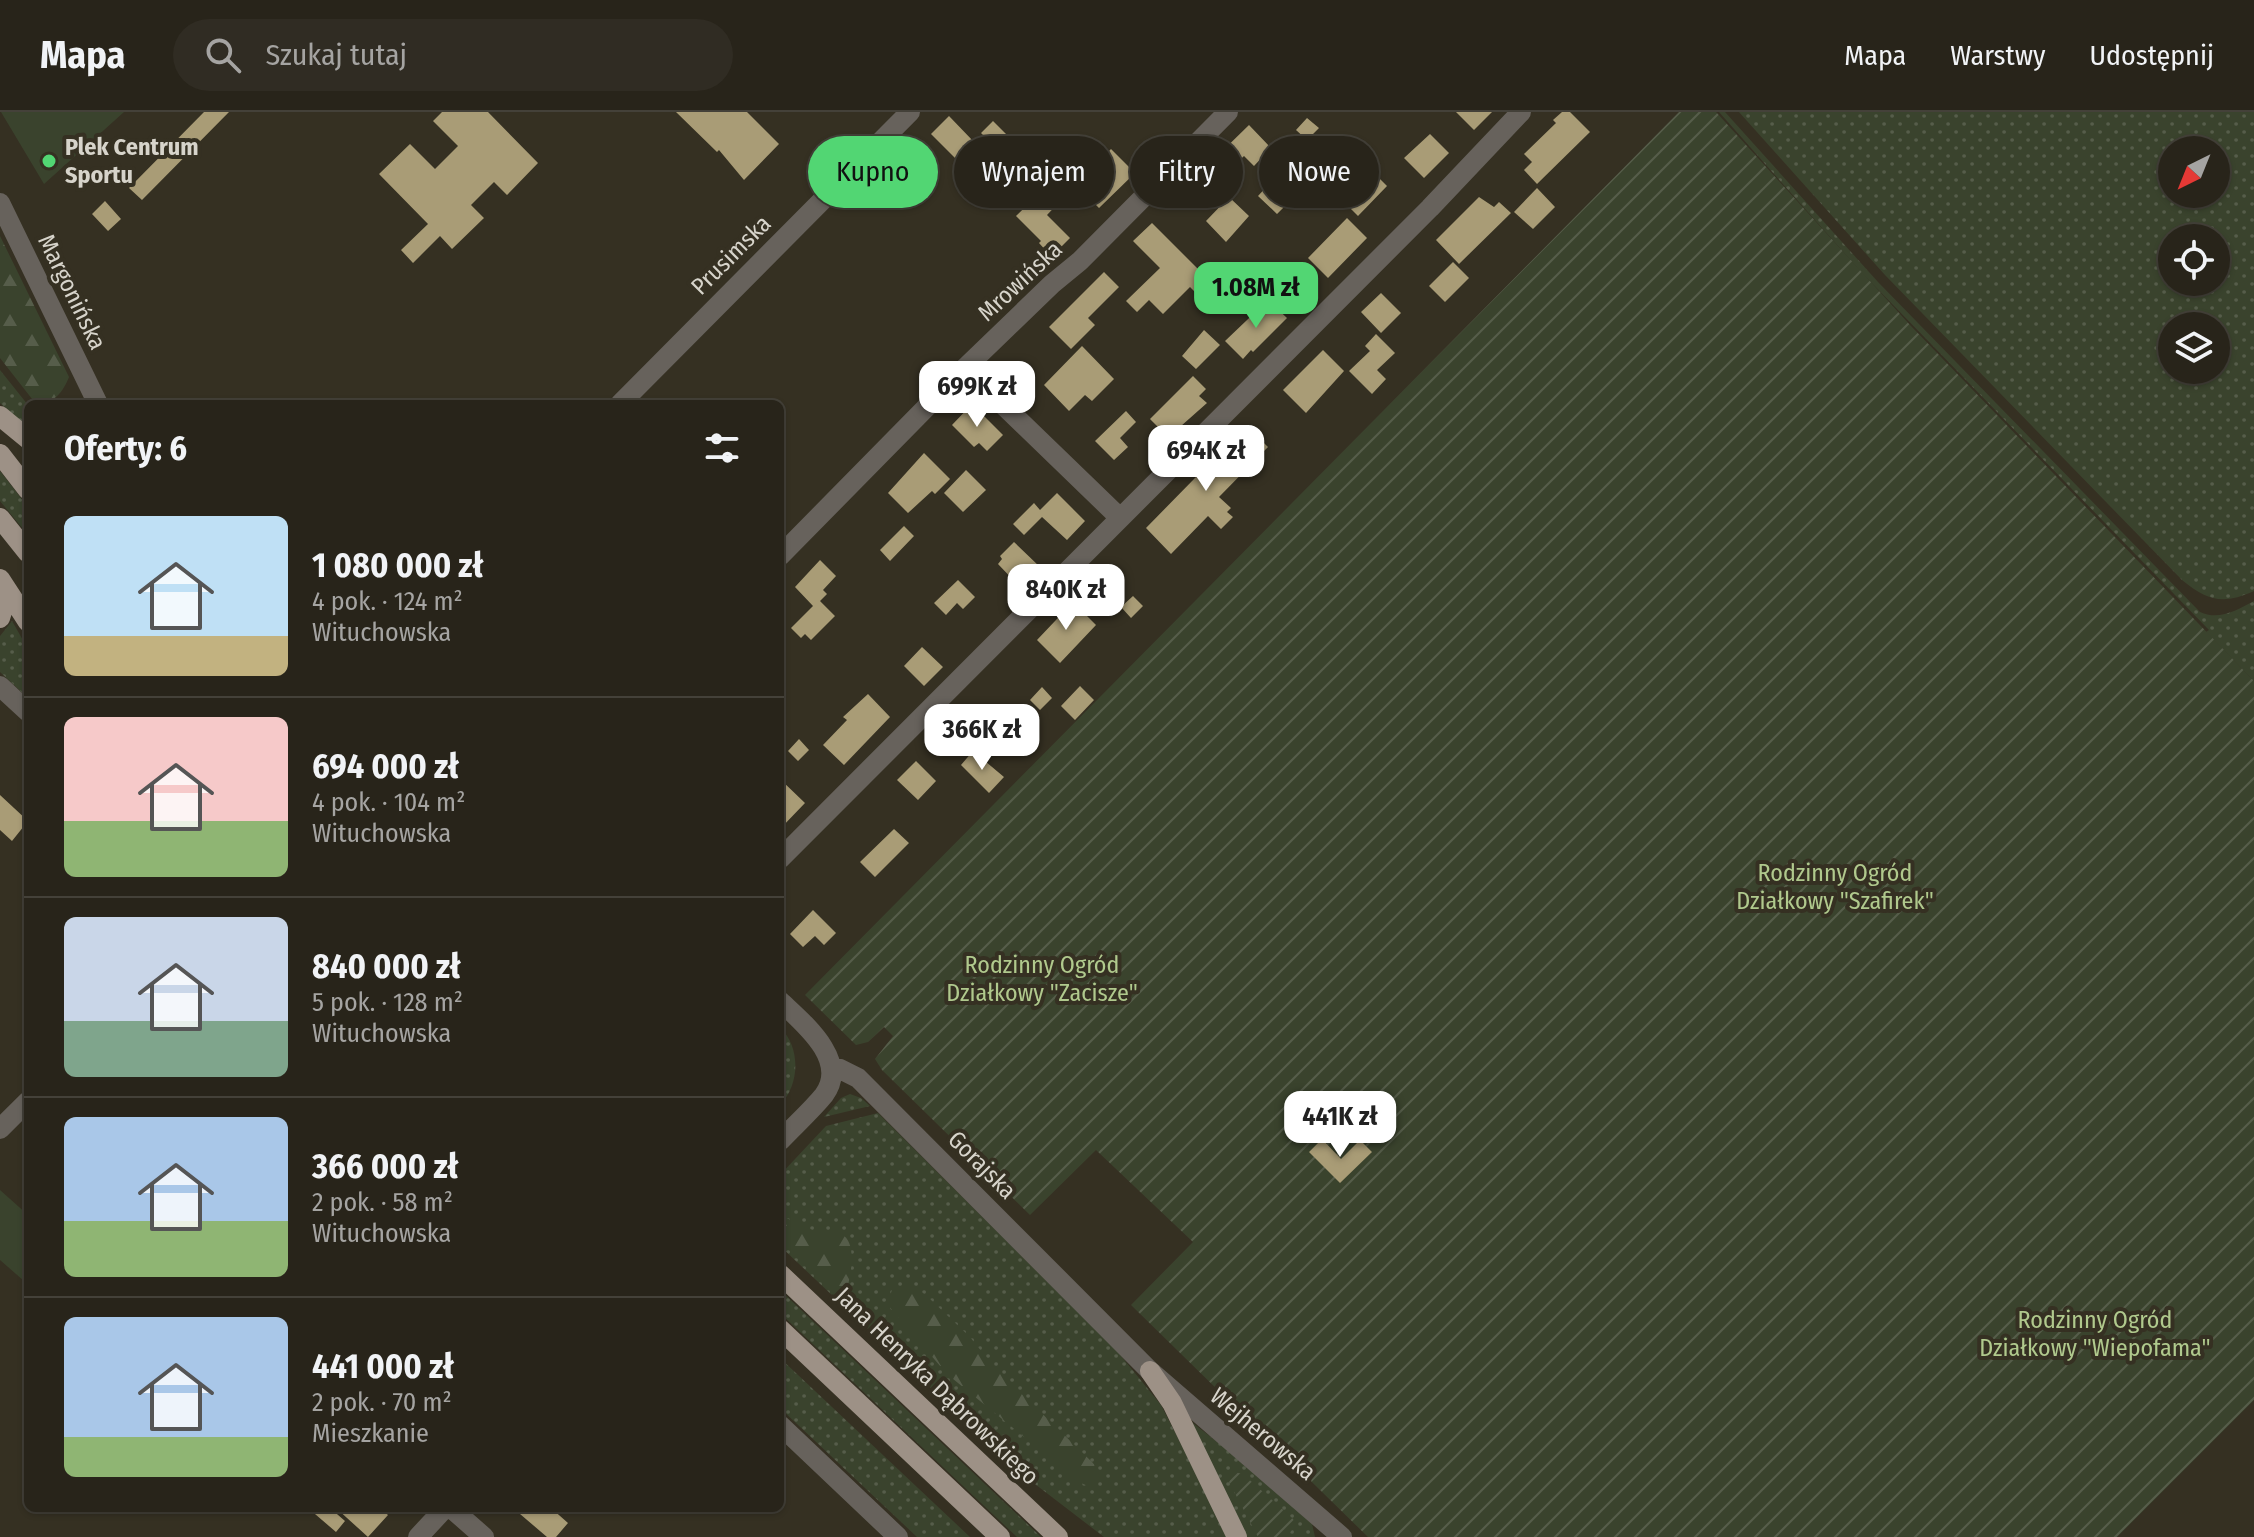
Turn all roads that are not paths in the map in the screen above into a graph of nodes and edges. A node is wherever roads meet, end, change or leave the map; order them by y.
1 (910, 112) edge
2 (1228, 112) edge
3 (1521, 112) edge
4 (0, 203) edge
5 (965, 368) junction
6 (96, 400) edge
7 (624, 400) edge
8 (0, 416) edge
9 (24, 436) edge
10 (0, 454) edge
11 (24, 485) edge
12 (1119, 517) junction
13 (0, 518) edge
14 (24, 548) edge
15 (784, 552) edge
16 (4, 585) edge
17 (24, 616) edge
18 (0, 618) edge
19 (0, 686) edge
20 (24, 708) edge
21 (784, 855) edge
22 (784, 1005) edge
23 (831, 1068) junction
24 (24, 1105) edge
25 (0, 1129) edge
26 (784, 1137) edge
27 (784, 1278) edge
28 (784, 1333) edge
29 (1150, 1371) junction
30 (784, 1429) edge
31 (444, 1512) edge
32 (453, 1512) edge
33 (418, 1537) edge
34 (484, 1537) edge
35 (898, 1537) edge
36 (1000, 1537) edge
37 (1058, 1537) edge
38 (1237, 1537) edge
39 (1342, 1537) edge

1 - 7 street, Prusimska
2 - 5 street, Mrowińska
3 - 12 street
4 - 6 street, Margonińska
5 - 12 street
5 - 15 street, Mrowińska
8 - 9 main road
10 - 11 main road
12 - 21 street
13 - 14 main road
16 - 17 main road
16 - 18 main road
19 - 20 street
22 - 23 street
23 - 26 street
23 - 29 street, Gorajska
24 - 25 street
27 - 37 main road, Jana Henryka Dąbrowskiego
28 - 36 main road
29 - 38 main road
29 - 39 street, Wejherowska
30 - 35 street
31 - 33 street
32 - 34 street

